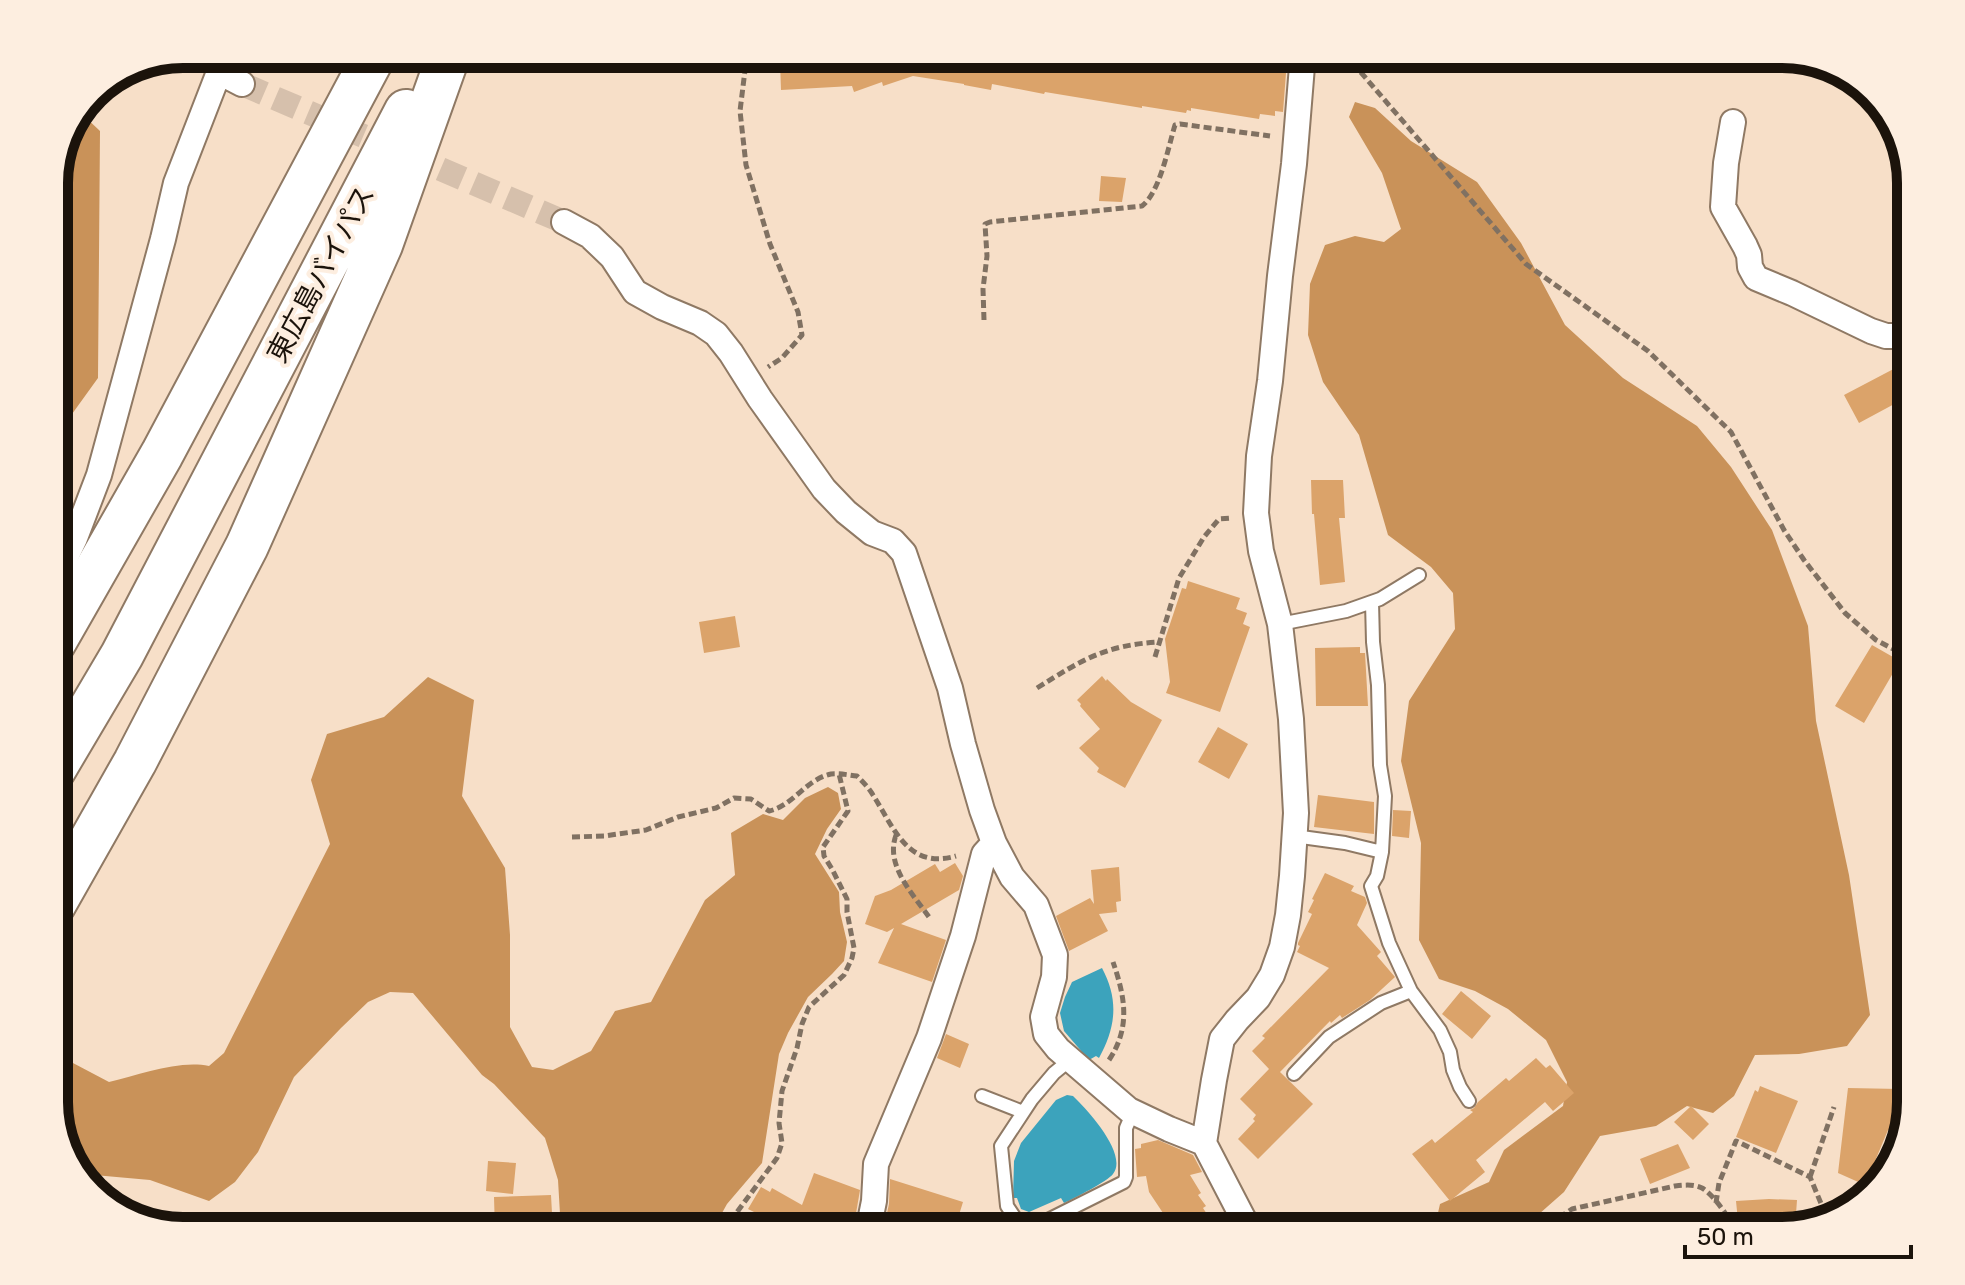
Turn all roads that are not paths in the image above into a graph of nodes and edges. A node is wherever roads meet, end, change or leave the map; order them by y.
1 (221, 68) edge
2 (228, 68) edge
3 (368, 68) edge
4 (384, 68) edge
5 (427, 68) edge
6 (444, 68) edge
7 (1302, 68) edge
8 (242, 84) tunnel mouth
9 (1733, 122) dead end
10 (564, 222) tunnel mouth
11 (1897, 336) edge
12 (206, 493) junction
13 (68, 553) edge
14 (1419, 575) dead end
15 (1372, 602) junction
16 (68, 618) edge
17 (1280, 624) junction
18 (68, 746) edge
19 (1294, 836) junction
20 (989, 848) junction
21 (1382, 852) junction
22 (68, 880) edge
23 (1411, 991) junction
24 (1071, 1059) junction
25 (1294, 1074) dead end
26 (982, 1096) dead end
27 (1469, 1101) dead end
28 (1023, 1112) junction
29 (1133, 1112) junction
30 (1204, 1143) junction
31 (871, 1217) edge
32 (1014, 1217) edge
33 (1054, 1217) edge
34 (1242, 1217) edge

1 - 13 street
2 - 8 street
3 - 16 highway
4 - 12 highway, 東広島バイパス
5 - 12 highway, 東広島バイパス
6 - 22 highway
7 - 17 street
9 - 11 street
10 - 20 street
12 - 18 highway, 東広島バイパス
14 - 15 lane
15 - 17 lane
15 - 21 lane
17 - 19 street
19 - 21 lane
19 - 30 street
20 - 24 street
20 - 31 street
21 - 23 lane
23 - 25 lane
23 - 27 lane
24 - 28 lane
24 - 29 street
26 - 28 lane
28 - 32 lane
29 - 30 street
29 - 33 lane
30 - 34 street

